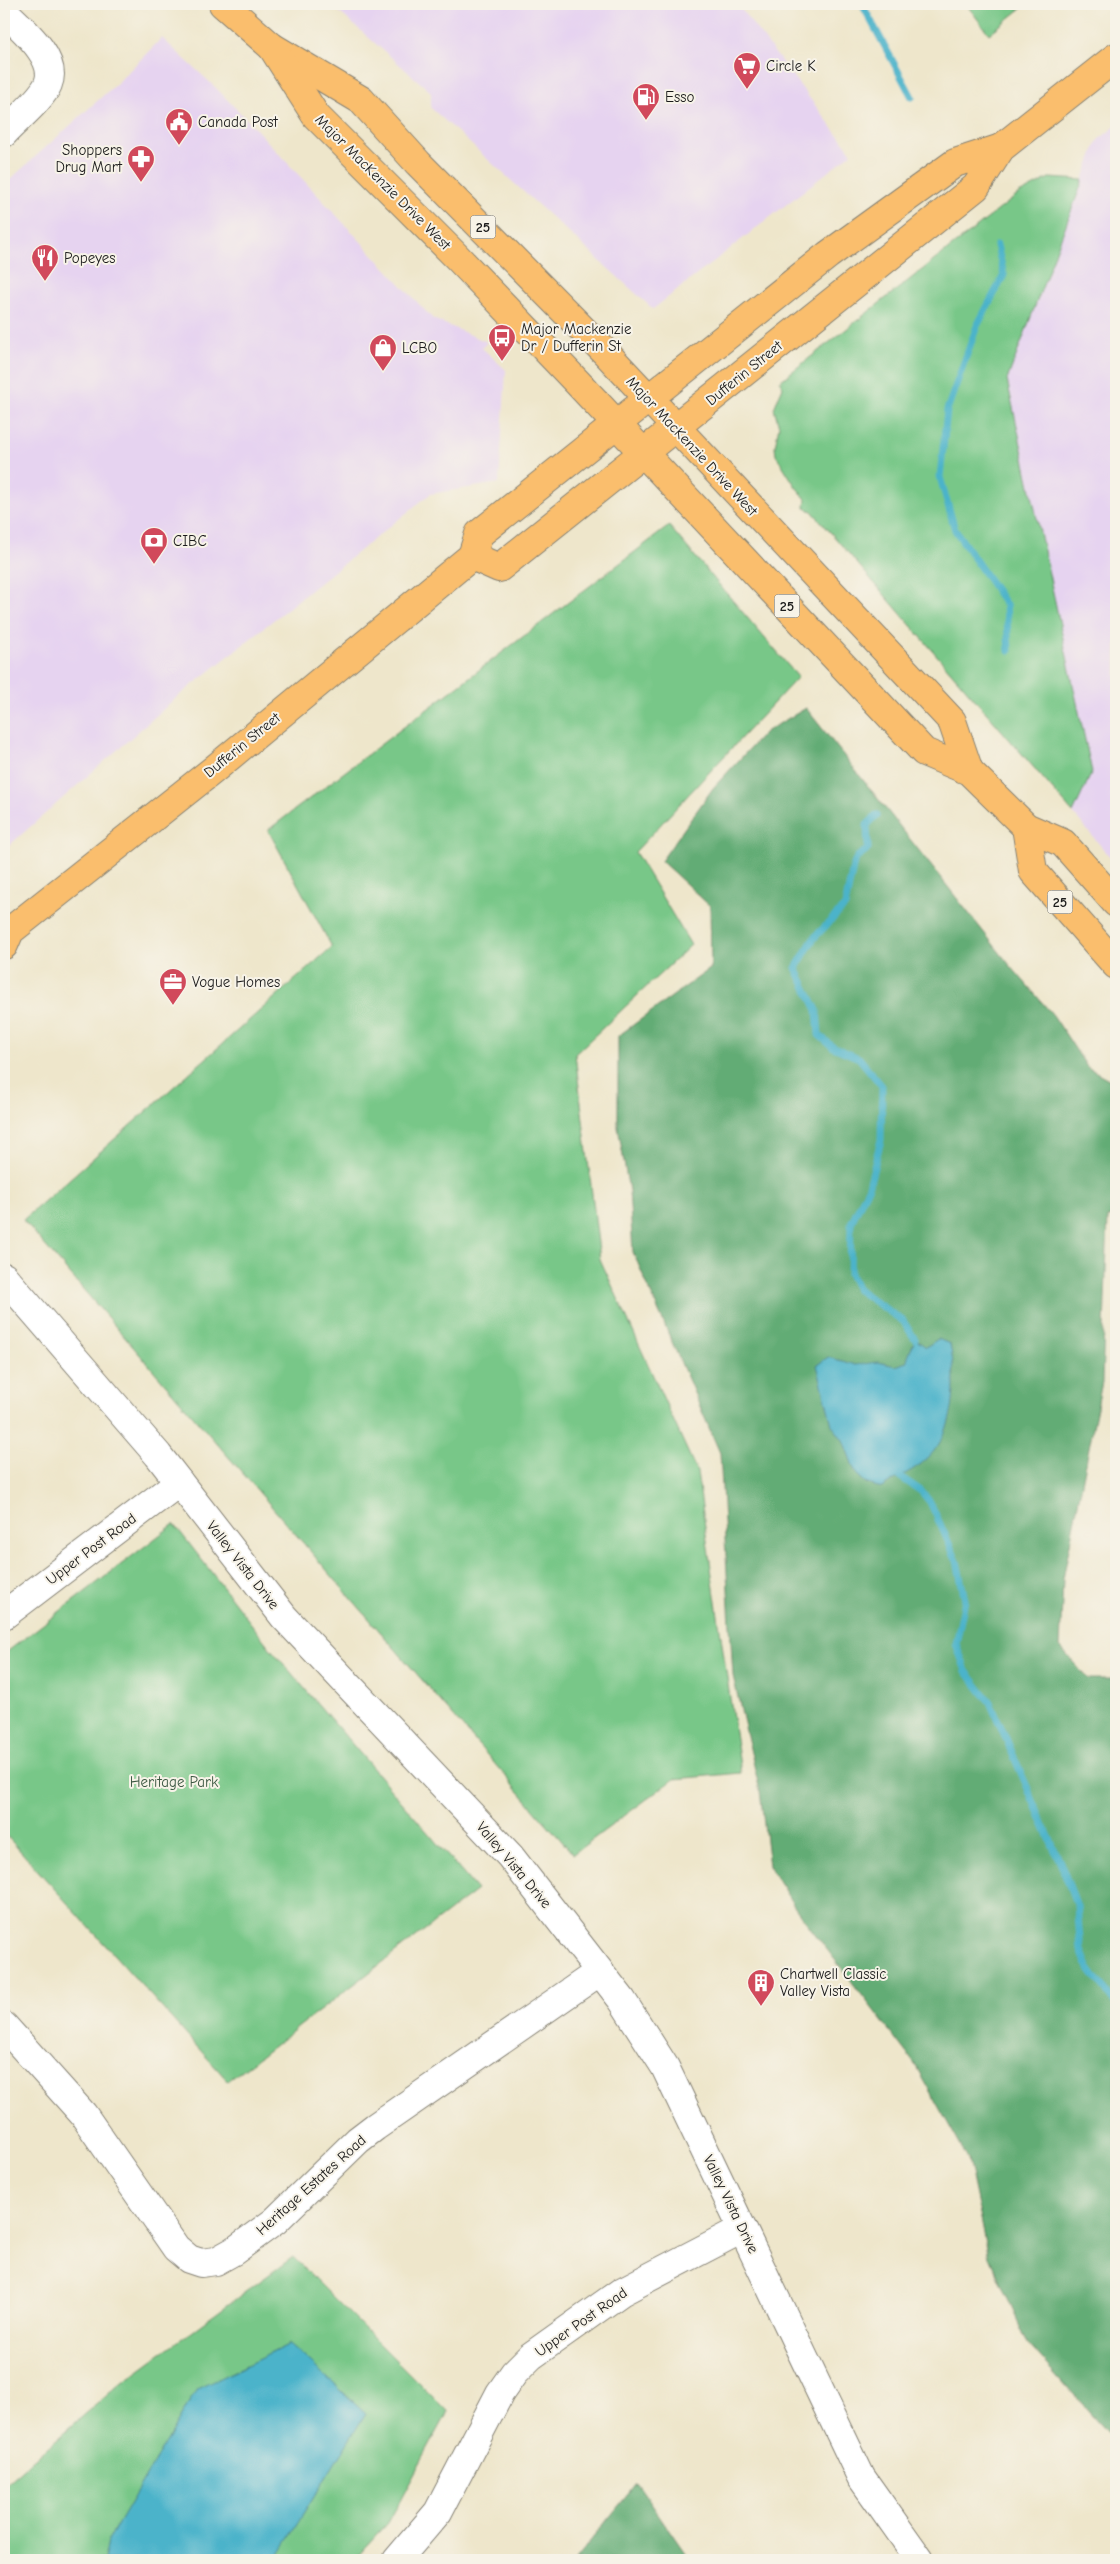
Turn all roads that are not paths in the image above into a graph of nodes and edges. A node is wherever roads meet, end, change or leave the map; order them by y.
1 (222, 4) edge
2 (4, 11) edge
3 (272, 47) junction
4 (1116, 57) edge
5 (4, 133) edge
6 (1001, 148) junction
7 (648, 398) junction
8 (616, 424) junction
9 (675, 428) junction
10 (644, 453) junction
11 (472, 556) junction
12 (969, 771) junction
13 (1026, 827) junction
14 (1116, 903) edge
15 (6, 936) edge
16 (1116, 965) edge
17 (4, 1276) edge
18 (179, 1482) junction
19 (4, 1616) edge
20 (599, 1972) junction
21 (4, 2026) edge
22 (742, 2229) junction
23 (397, 2560) edge
24 (920, 2560) edge

1 - 3 main road, Major MacKenzie Drive West / 25
2 - 5 street
3 - 7 main road, Major MacKenzie Drive West / 25
3 - 8 main road, Major MacKenzie Drive West / 25
4 - 6 main road, Dufferin Street
6 - 7 main road, Dufferin Street
6 - 9 main road, Dufferin Street
7 - 8 main road, Dufferin Street
7 - 9 main road, Major MacKenzie Drive West / 25
8 - 10 main road, Major MacKenzie Drive West / 25
8 - 11 main road, Dufferin Street
9 - 10 main road, Dufferin Street
9 - 12 main road, Major MacKenzie Drive West / 25
10 - 11 main road, Dufferin Street
10 - 12 main road, Major MacKenzie Drive West / 25
11 - 15 main road, Dufferin Street
12 - 13 main road, Major MacKenzie Drive West / 25
13 - 14 main road, Major MacKenzie Drive West / 25
13 - 16 main road, 25
17 - 18 street, Valley Vista Drive
18 - 19 street, Upper Post Road
18 - 20 street, Valley Vista Drive
20 - 21 street, Heritage Estates Road
20 - 22 street, Valley Vista Drive
22 - 23 street, Upper Post Road
22 - 24 street, Valley Vista Drive

